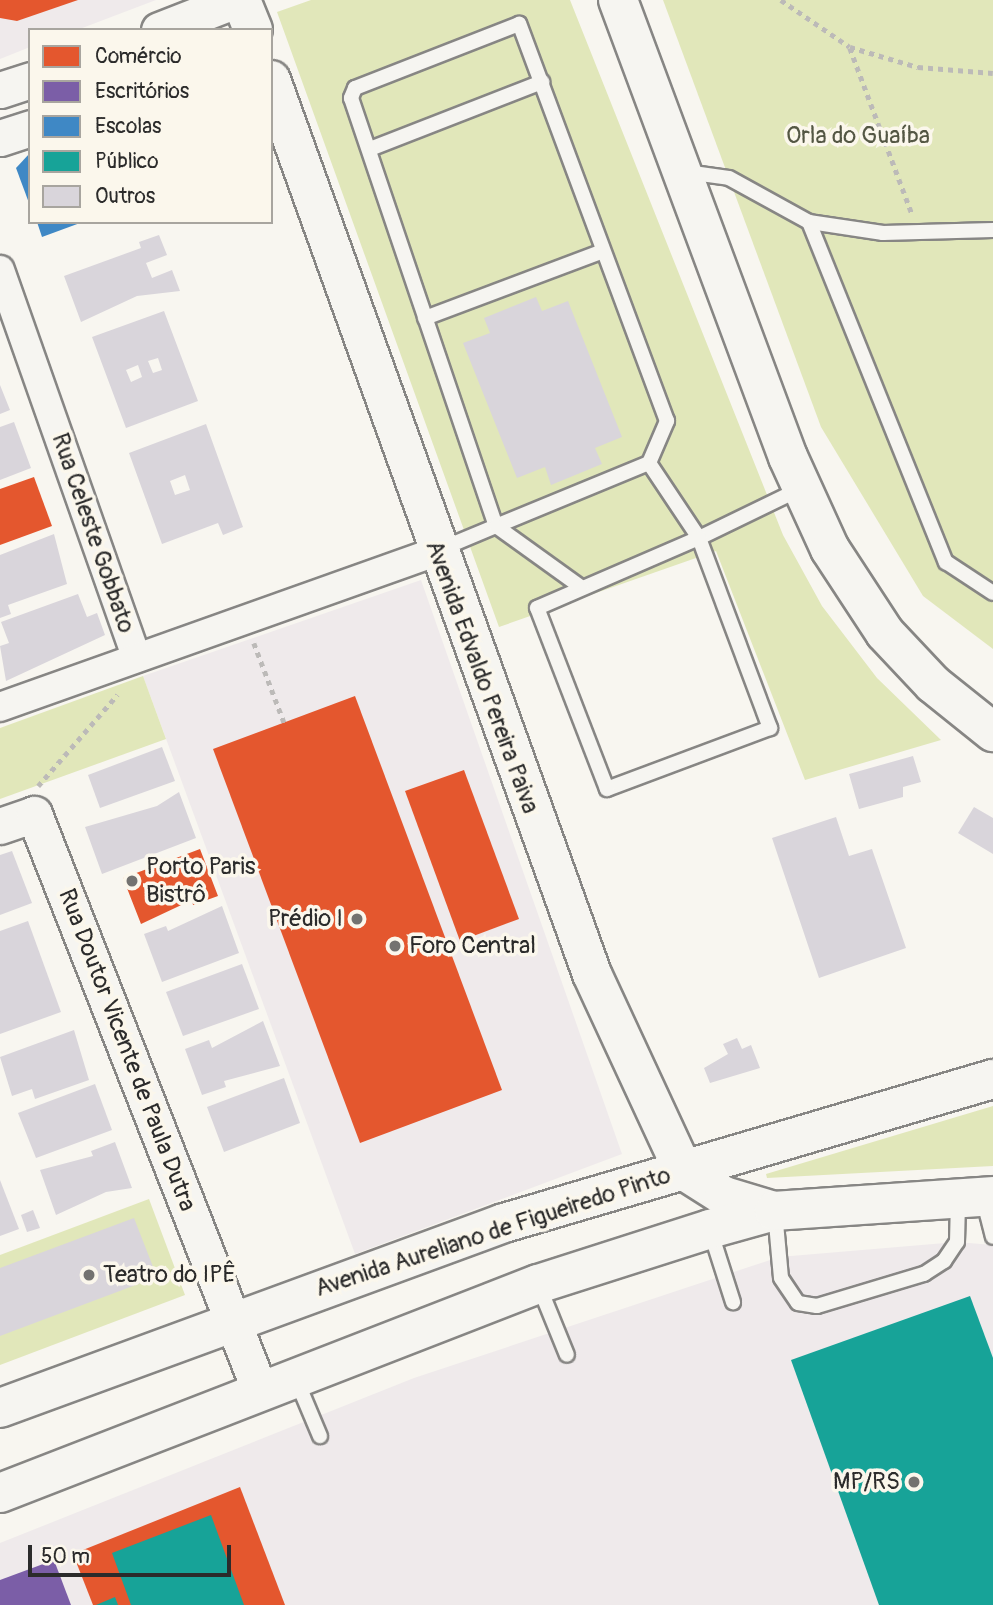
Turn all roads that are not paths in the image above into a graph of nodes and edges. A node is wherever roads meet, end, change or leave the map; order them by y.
1 (236, 0) edge
2 (241, 0) edge
3 (618, 0) edge
4 (164, 28) edge
5 (252, 28) edge
6 (28, 81) edge
7 (542, 82) junction
8 (273, 86) edge
9 (0, 90) edge
10 (28, 129) edge
11 (0, 138) edge
12 (370, 149) junction
13 (683, 172) junction
14 (809, 222) junction
15 (993, 230) edge
16 (601, 252) junction
17 (0, 270) edge
18 (425, 318) junction
19 (649, 463) junction
20 (802, 488) junction
21 (496, 526) junction
22 (699, 538) junction
23 (436, 552) junction
24 (581, 587) junction
25 (993, 593) edge
26 (137, 658) junction
27 (0, 707) edge
28 (993, 732) edge
29 (0, 826) edge
30 (993, 1079) edge
31 (684, 1170) junction
32 (978, 1197) edge
33 (774, 1211) junction
34 (710, 1229) junction
35 (993, 1237) edge
36 (538, 1284) junction
37 (733, 1303) dead end
38 (233, 1320) junction
39 (567, 1355) dead end
40 (295, 1378) junction
41 (260, 1391) junction
42 (0, 1408) edge
43 (320, 1436) dead end
44 (0, 1493) edge

1 - 4 street
2 - 5 main road
3 - 13 main road
6 - 9 street
7 - 12 lane
7 - 12 lane
7 - 16 lane
8 - 23 main road, Avenida Edvaldo Pereira Paiva
10 - 11 street
12 - 18 lane
13 - 14 lane
13 - 20 main road
14 - 15 lane
14 - 25 lane
16 - 18 lane
16 - 19 lane
17 - 26 street, Rua Celeste Gobbato
18 - 21 lane
19 - 21 lane
19 - 22 lane
20 - 22 lane
20 - 28 main road
21 - 23 lane
21 - 24 lane
22 - 24 lane
22 - 24 lane
23 - 26 street
23 - 31 main road, Avenida Edvaldo Pereira Paiva
26 - 27 street, Rua Celeste Gobbato
29 - 38 street, Rua Doutor Vicente de Paula Dutra
30 - 31 main road, Avenida Aureliano de Figueiredo Pinto
31 - 33 main road
31 - 38 main road, Avenida Aureliano de Figueiredo Pinto
32 - 33 main road
32 - 33 lane
32 - 35 lane
33 - 34 main road
34 - 36 main road
34 - 37 lane
36 - 39 lane
36 - 40 main road
38 - 41 street
38 - 42 main road, Avenida Aureliano de Figueiredo Pinto
40 - 41 main road
40 - 43 lane
41 - 44 main road

